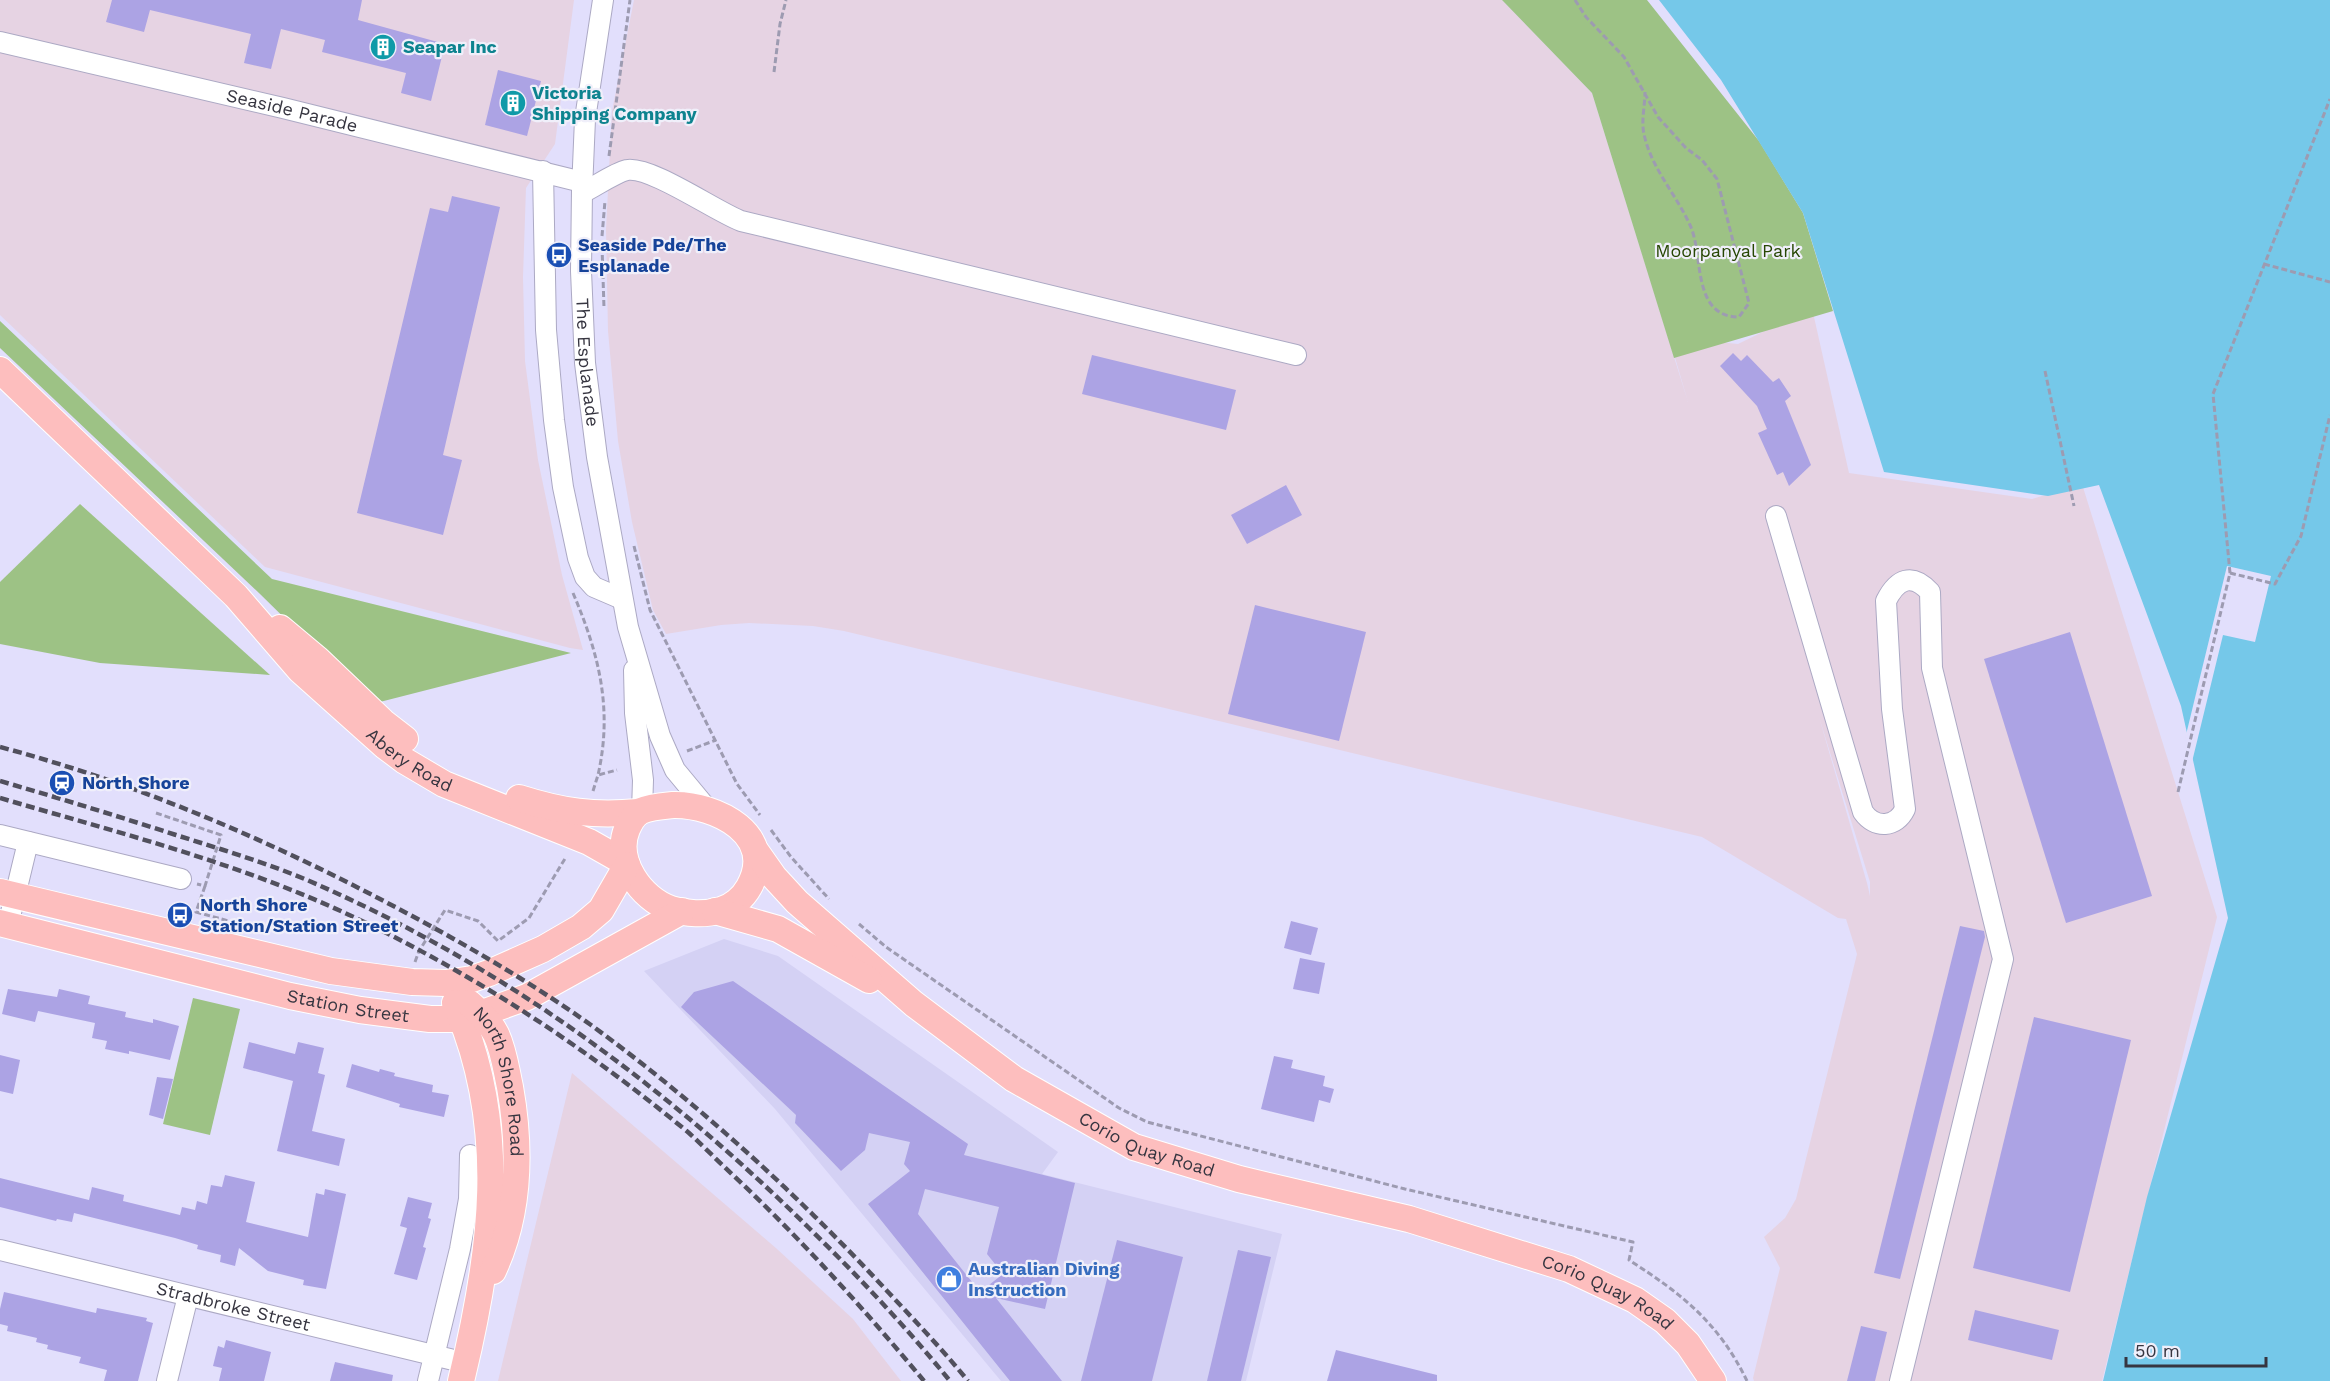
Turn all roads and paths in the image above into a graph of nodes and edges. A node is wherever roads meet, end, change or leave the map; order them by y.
1 (603, 0) edge
2 (630, 0) edge
3 (786, 0) edge
4 (1575, 0) edge
5 (0, 42) edge
6 (774, 72) dead end
7 (1645, 93) junction
8 (2330, 99) edge
9 (543, 171) junction
10 (607, 180) junction
11 (582, 188) junction
12 (2264, 264) junction
13 (2330, 282) edge
14 (604, 317) dead end
15 (1296, 355) dead end
16 (0, 370) edge
17 (2045, 371) dead end
18 (2330, 415) edge
19 (2074, 506) dead end
20 (1776, 516) dead end
21 (633, 542) dead end
22 (2230, 573) junction
23 (236, 596) junction
24 (622, 599) junction
25 (634, 650) junction
26 (716, 740) junction
27 (686, 751) dead end
28 (617, 770) dead end
29 (2178, 792) dead end
30 (591, 796) dead end
31 (709, 811) junction
32 (640, 812) junction
33 (156, 813) dead end
34 (764, 820) dead end
35 (771, 830) dead end
36 (0, 835) edge
37 (28, 842) junction
38 (570, 850) dead end
39 (755, 850) junction
40 (626, 864) junction
41 (181, 879) joint
42 (205, 886) junction
43 (8, 894) edge
44 (834, 904) dead end
45 (682, 911) junction
46 (716, 911) junction
47 (852, 918) dead end
48 (4, 924) edge
49 (270, 932) dead end
50 (413, 966) dead end
51 (446, 983) junction
52 (914, 1005) junction
53 (472, 1016) junction
54 (470, 1155) dead end
55 (1409, 1219) junction
56 (0, 1250) edge
57 (188, 1296) junction
58 (434, 1356) junction
59 (464, 1372) edge
60 (167, 1381) edge
61 (428, 1381) edge
62 (1713, 1381) edge
63 (1731, 1381) edge
64 (1747, 1381) edge
65 (1900, 1381) edge

1 - 11 street, The Esplanade
2 - 10 path
3 - 6 path
4 - 7 path
5 - 9 street, Seaside Parade
7 - 7 path
8 - 12 path
9 - 11 street, Seaside Parade
9 - 24 street
10 - 11 street
10 - 14 path
10 - 15 street
11 - 24 street, The Esplanade
12 - 13 path
12 - 22 path
16 - 23 main road, Abery Road
17 - 19 path
18 - 22 path
20 - 65 street
21 - 26 path
22 - 29 path
23 - 32 main road, Abery Road
23 - 40 main road, Abery Road
24 - 25 street, The Esplanade
25 - 31 street, The Esplanade
25 - 32 street, The Esplanade
26 - 27 path
26 - 34 path
28 - 30 path
31 - 32 main road
31 - 39 main road
32 - 40 main road
33 - 42 path
35 - 44 path
36 - 37 street
37 - 41 street
37 - 43 street
38 - 50 path
39 - 46 main road
39 - 52 main road, Corio Quay Road
40 - 45 main road
40 - 51 main road, Station Street
41 - 42 path
42 - 49 path
43 - 48 street
43 - 51 main road, Station Street
45 - 46 main road
45 - 53 main road, Station Street
46 - 52 main road, Corio Quay Road
47 - 64 path
48 - 53 main road, Station Street
51 - 53 main road, North Shore Road
52 - 55 main road, Corio Quay Road
53 - 59 main road, North Shore Road
54 - 58 street
55 - 62 main road, Corio Quay Road
55 - 63 main road, Corio Quay Road
56 - 57 street, Stradbroke Street
57 - 58 street, Stradbroke Street
57 - 60 street
58 - 59 street, Stradbroke Street
58 - 61 street

